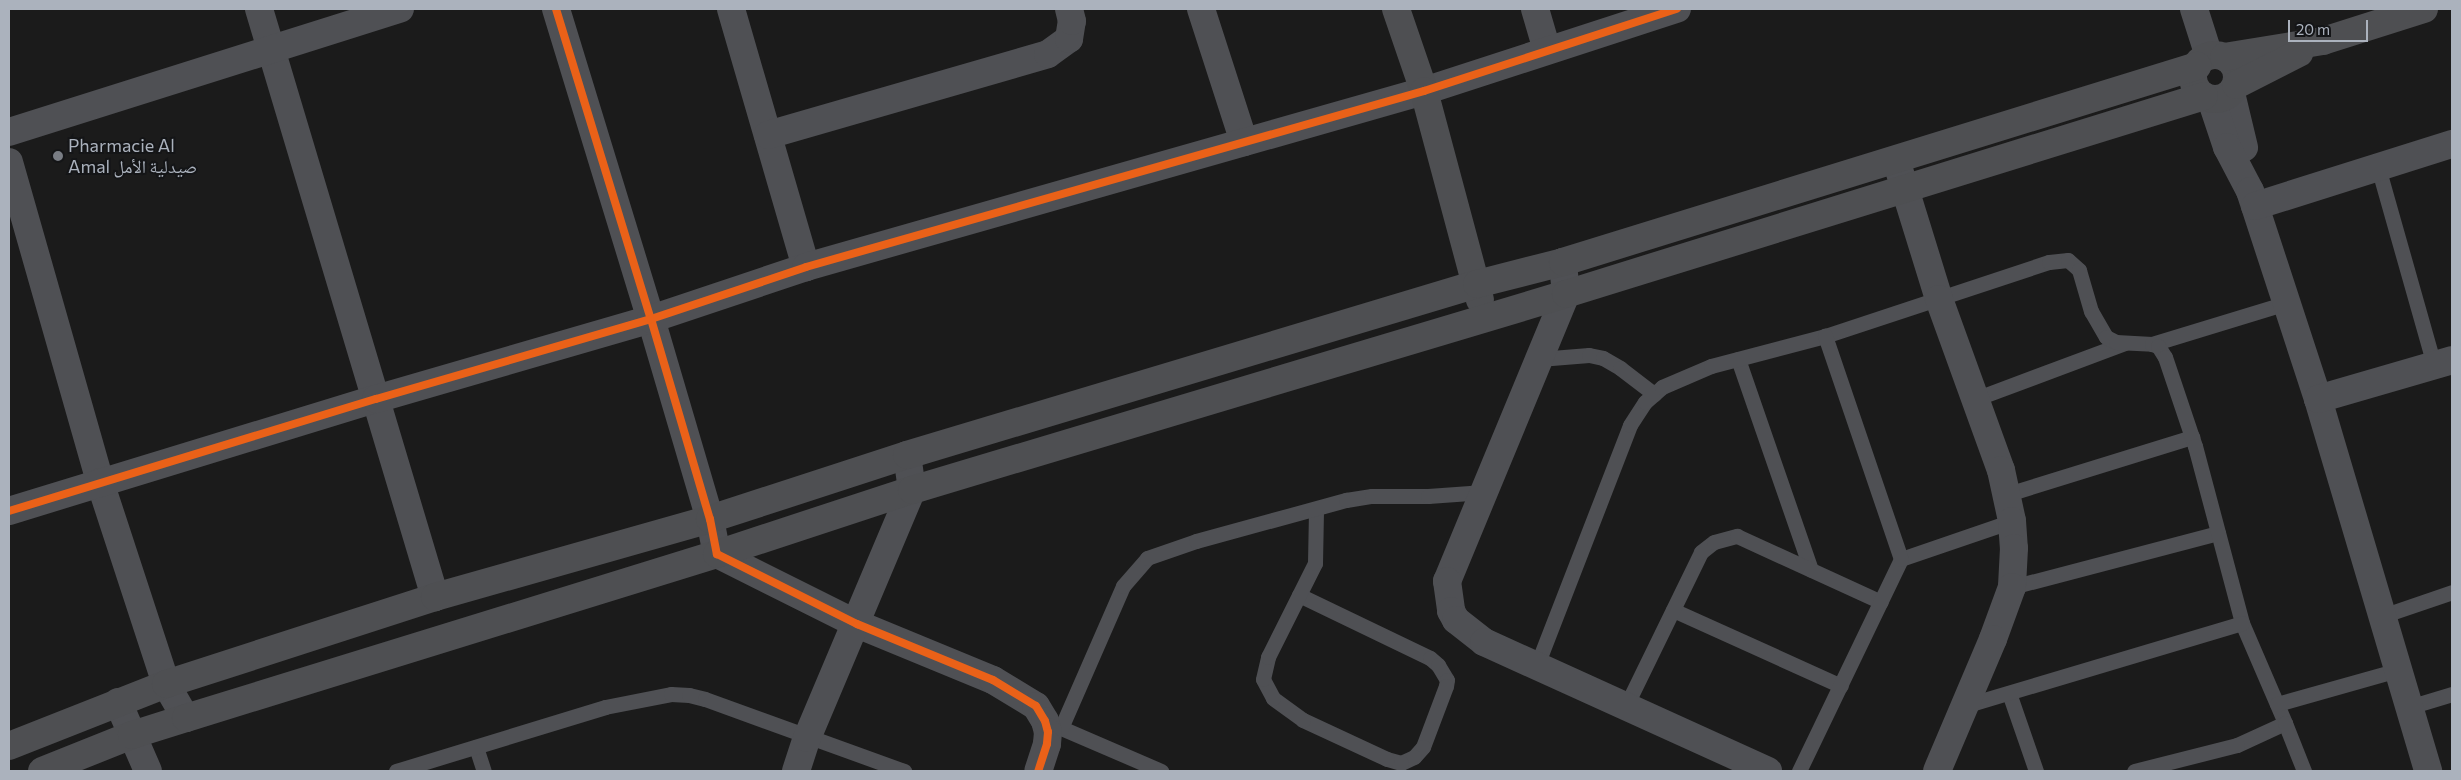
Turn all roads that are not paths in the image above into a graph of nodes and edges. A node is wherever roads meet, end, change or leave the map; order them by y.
1 (259, 9) edge
2 (400, 9) edge
3 (556, 9) edge
4 (731, 9) edge
5 (1069, 9) edge
6 (1201, 9) edge
7 (1396, 9) edge
8 (1535, 9) edge
9 (1677, 9) edge
10 (2194, 9) edge
11 (2424, 9) edge
12 (2323, 41) junction
13 (272, 50) junction
14 (1547, 50) junction
15 (2210, 60) junction
16 (1424, 90) junction
17 (2220, 93) junction
18 (9, 132) edge
19 (768, 135) junction
20 (1244, 142) junction
21 (2452, 144) edge
22 (1896, 160) junction
23 (9, 162) edge
24 (2378, 167) junction
25 (1905, 190) junction
26 (2253, 198) junction
27 (1563, 262) junction
28 (806, 267) junction
29 (1477, 284) junction
30 (1566, 294) junction
31 (1939, 299) junction
32 (2286, 302) junction
33 (1484, 318) junction
34 (651, 319) junction
35 (1825, 336) junction
36 (2125, 343) junction
37 (2152, 344) junction
38 (1539, 359) junction
39 (1738, 359) junction
40 (2443, 362) edge
41 (1654, 394) junction
42 (376, 399) junction
43 (1975, 399) junction
44 (2318, 399) junction
45 (2192, 437) junction
46 (907, 455) junction
47 (100, 482) junction
48 (912, 490) junction
49 (1484, 492) junction
50 (2008, 494) junction
51 (1316, 509) junction
52 (9, 511) edge
53 (710, 519) junction
54 (2012, 522) junction
55 (2218, 533) junction
56 (717, 554) junction
57 (1901, 559) junction
58 (1811, 570) junction
59 (2012, 587) junction
60 (2452, 592) edge
61 (1299, 595) junction
62 (435, 597) junction
63 (1881, 602) junction
64 (1673, 610) junction
65 (2382, 616) junction
66 (2242, 623) junction
67 (856, 624) junction
68 (1537, 665) junction
69 (2398, 670) junction
70 (166, 684) junction
71 (1841, 686) junction
72 (2009, 693) junction
73 (2452, 694) edge
74 (118, 702) junction
75 (2277, 704) junction
76 (1626, 706) junction
77 (1964, 706) junction
78 (2409, 707) junction
79 (186, 718) junction
80 (2284, 723) junction
81 (1053, 725) junction
82 (132, 735) junction
83 (807, 738) junction
84 (9, 746) edge
85 (476, 747) junction
86 (42, 771) edge
87 (148, 771) edge
88 (396, 771) edge
89 (484, 771) edge
90 (796, 771) edge
91 (904, 771) edge
92 (1038, 771) edge
93 (1161, 771) edge
94 (1768, 771) edge
95 (1799, 771) edge
96 (1937, 771) edge
97 (2036, 771) edge
98 (2134, 771) edge
99 (2304, 771) edge
100 (2428, 771) edge

1 - 13 street
2 - 13 street
3 - 34 street
4 - 19 street
5 - 19 street
6 - 20 street
7 - 16 main road
8 - 14 street
9 - 14 street
10 - 15 street
11 - 12 main road
12 - 15 main road
12 - 17 main road
13 - 18 street
13 - 42 street
14 - 16 street
15 - 17 main road
15 - 17 main road
15 - 22 main road
16 - 20 street
16 - 29 main road
17 - 25 main road
17 - 26 street
19 - 28 street
20 - 28 street
21 - 24 street
22 - 25 street
22 - 27 main road
23 - 47 street
24 - 26 street
24 - 40 lane
25 - 30 main road
25 - 31 street
26 - 32 street
27 - 29 main road
27 - 30 street
28 - 34 street
29 - 33 main road
29 - 46 main road
30 - 33 main road
30 - 38 street
31 - 35 lane
31 - 36 lane
31 - 43 street
32 - 37 lane
32 - 44 street
33 - 48 main road
34 - 42 street
34 - 53 street
35 - 39 lane
35 - 57 lane
36 - 37 lane
36 - 43 lane
37 - 45 lane
38 - 41 lane
38 - 49 street
39 - 41 lane
39 - 58 lane
40 - 44 street
41 - 68 lane
42 - 47 street
42 - 62 street
43 - 50 street
44 - 65 street
45 - 50 lane
45 - 55 lane
46 - 48 street
46 - 53 main road
47 - 52 street
47 - 70 street
48 - 56 main road
48 - 67 street
49 - 51 lane
49 - 68 street
50 - 54 street
51 - 61 lane
51 - 81 lane
53 - 56 street
53 - 62 main road
54 - 57 lane
54 - 59 street
55 - 59 lane
55 - 66 lane
56 - 67 street
56 - 79 main road
57 - 63 lane
58 - 63 lane
58 - 64 lane
59 - 77 street
60 - 65 lane
61 - 61 lane
62 - 70 main road
63 - 71 lane
64 - 71 lane
64 - 76 lane
65 - 69 street
66 - 72 lane
66 - 75 lane
67 - 81 street
67 - 83 street
68 - 76 street
69 - 75 lane
69 - 78 street
70 - 74 main road
70 - 79 street
71 - 95 lane
72 - 77 lane
72 - 97 lane
73 - 78 lane
74 - 82 street
74 - 84 main road
75 - 80 lane
76 - 94 street
77 - 96 street
78 - 100 street
79 - 82 main road
80 - 98 lane
80 - 99 lane
81 - 92 street
81 - 93 lane
82 - 86 main road
82 - 87 street
83 - 85 lane
83 - 90 street
83 - 91 lane
85 - 88 lane
85 - 89 lane

